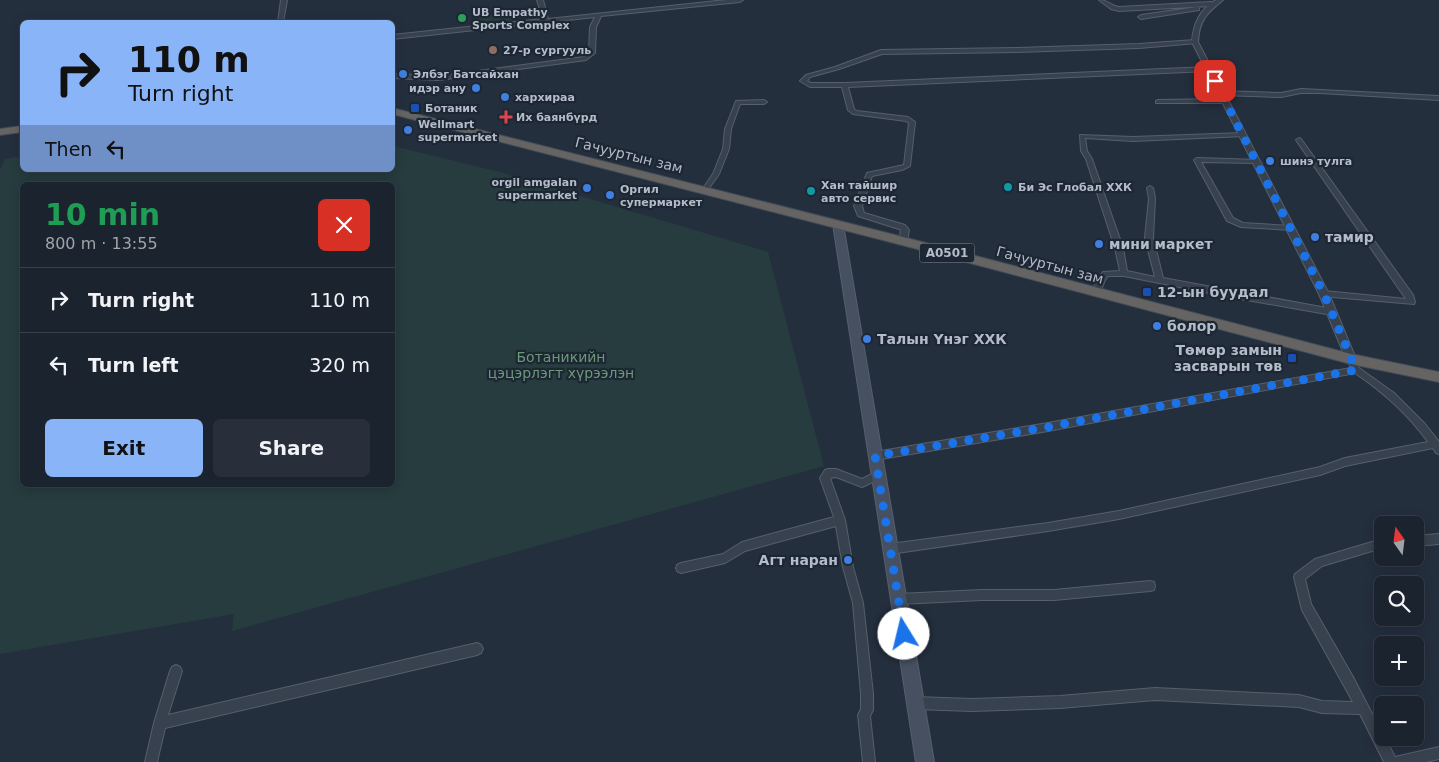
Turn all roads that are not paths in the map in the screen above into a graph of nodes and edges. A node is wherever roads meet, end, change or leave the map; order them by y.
1 (284, 0) edge
2 (540, 0) edge
3 (740, 0) edge
4 (1102, 0) edge
5 (1220, 0) edge
6 (1209, 7) junction
7 (599, 15) junction
8 (1142, 18) dead end
9 (280, 20) edge
10 (546, 21) junction
11 (395, 37) edge
12 (1195, 42) junction
13 (1209, 69) junction
14 (395, 76) edge
15 (844, 86) junction
16 (1221, 93) junction
17 (1439, 98) edge
18 (1225, 101) junction
19 (764, 102) dead end
20 (1158, 102) dead end
21 (395, 113) edge
22 (20, 129) edge
23 (0, 132) edge
24 (1243, 135) junction
25 (1299, 140) dead end
26 (1256, 161) junction
27 (1150, 188) dead end
28 (705, 190) junction
29 (838, 224) junction
30 (1290, 228) junction
31 (903, 241) junction
32 (1124, 272) junction
33 (1160, 280) junction
34 (1096, 293) junction
35 (1324, 294) junction
36 (1332, 312) junction
37 (1354, 364) junction
38 (1439, 376) edge
39 (1437, 447) edge
40 (875, 456) junction
41 (878, 475) junction
42 (840, 520) junction
43 (1439, 539) edge
44 (1424, 540) edge
45 (1374, 545) edge
46 (890, 548) junction
47 (681, 568) dead end
48 (1150, 586) dead end
49 (898, 599) junction
50 (477, 650) dead end
51 (176, 671) dead end
52 (915, 703) junction
53 (1363, 708) junction
54 (160, 723) junction
55 (1439, 753) edge
56 (152, 762) edge
57 (869, 762) edge
58 (926, 762) edge
59 (1391, 762) edge
60 (1398, 762) edge

1 - 9 street
2 - 10 street
3 - 7 street
4 - 6 street
5 - 6 street
6 - 8 street
6 - 12 street
7 - 10 street
7 - 14 street
10 - 11 street
12 - 13 street
12 - 15 street
13 - 15 street
13 - 16 street
15 - 31 street
16 - 17 street
16 - 18 street
18 - 20 street
18 - 24 street
19 - 28 street
21 - 28 highway, Гачууртын зам / A0501
22 - 23 highway
24 - 26 street
24 - 32 street
25 - 35 street
26 - 30 street
26 - 30 street
27 - 33 street
28 - 29 highway, Гачууртын зам / A0501
29 - 31 highway, Гачууртын зам / A0501
29 - 40 main road
30 - 35 street
31 - 34 highway, Гачууртын зам / A0501
32 - 33 street
32 - 34 street
33 - 36 street
34 - 37 highway, Гачууртын зам / A0501
35 - 36 street
36 - 37 street
37 - 38 highway, Гачууртын зам / A0501
37 - 39 street
37 - 40 street
39 - 46 street
40 - 41 main road
41 - 42 street
41 - 46 main road
42 - 47 street
42 - 57 street
43 - 44 street
45 - 53 street
46 - 49 main road
48 - 49 street
49 - 52 main road
50 - 54 street
51 - 54 street
52 - 53 street
52 - 58 main road
53 - 59 street
54 - 56 street
55 - 60 street

